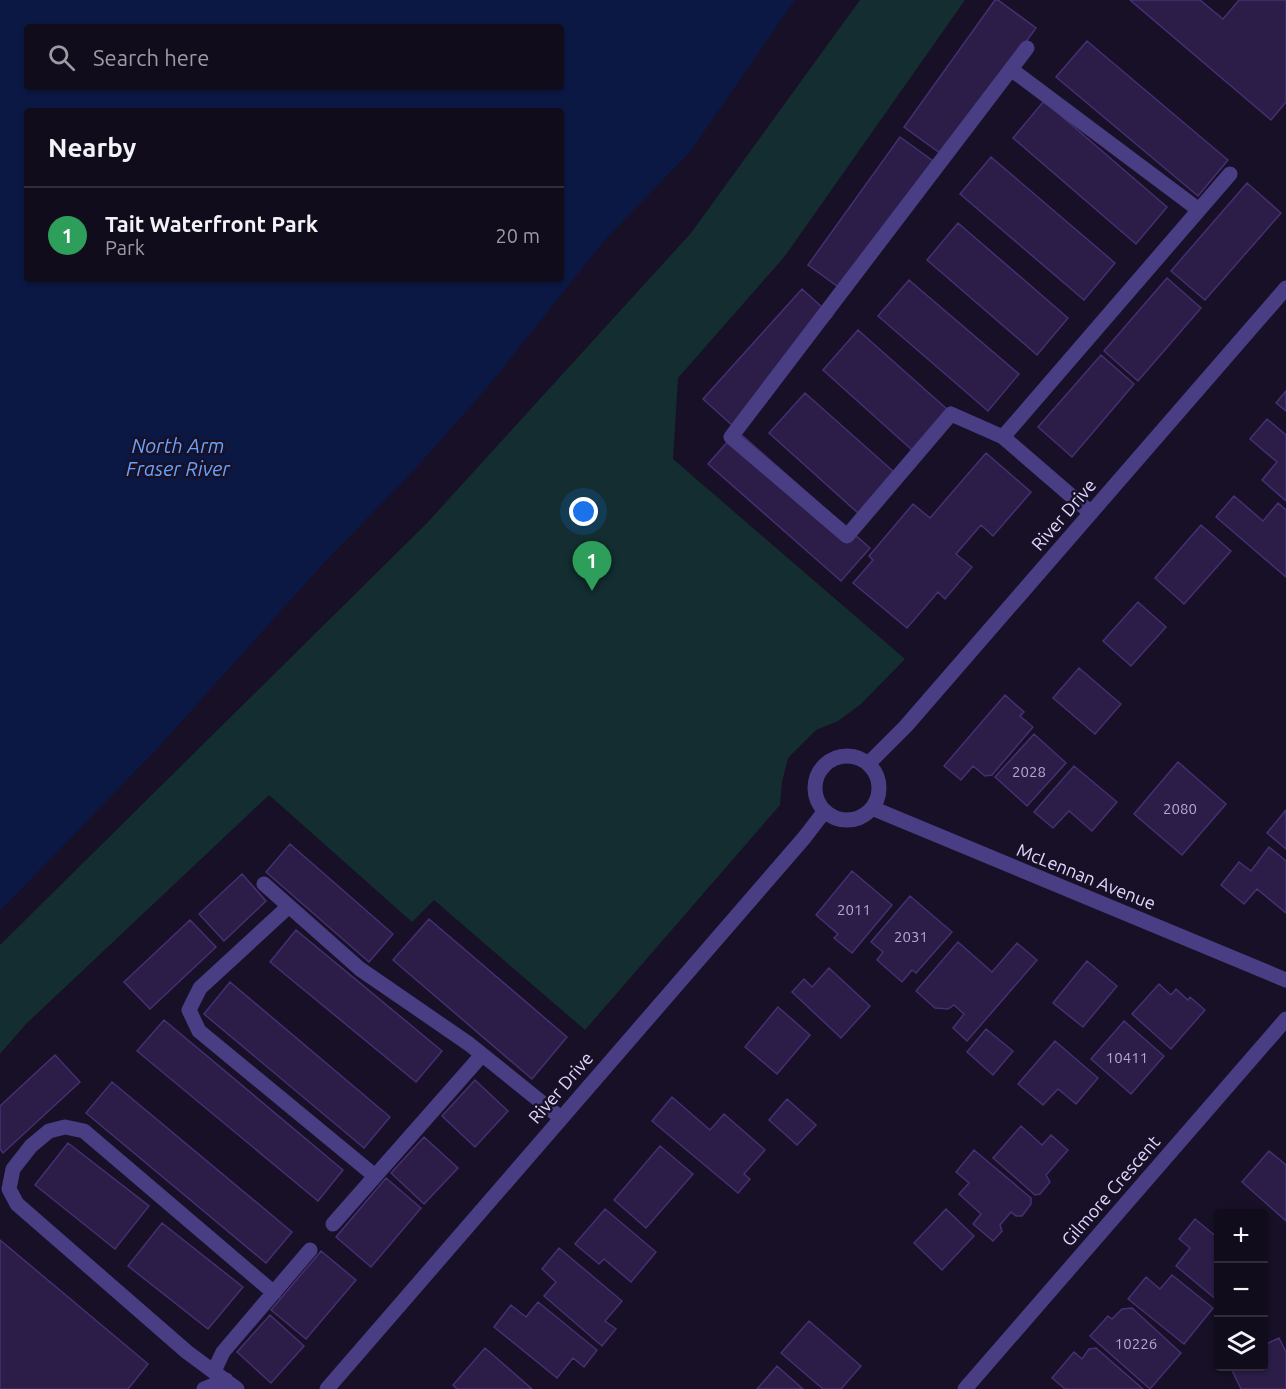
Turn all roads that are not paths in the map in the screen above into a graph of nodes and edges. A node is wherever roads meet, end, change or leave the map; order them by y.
1 (1027, 48) dead end
2 (1012, 70) junction
3 (1230, 174) dead end
4 (1199, 210) junction
5 (1286, 288) edge
6 (1003, 437) junction
7 (1091, 513) junction
8 (868, 764) junction
9 (872, 808) junction
10 (824, 812) junction
11 (264, 884) dead end
12 (288, 907) junction
13 (1286, 980) edge
14 (1286, 1019) edge
15 (481, 1056) junction
16 (561, 1118) junction
17 (375, 1176) junction
18 (333, 1224) dead end
19 (310, 1250) dead end
20 (274, 1293) junction
21 (226, 1380) edge
22 (204, 1389) edge
23 (327, 1389) edge
24 (965, 1389) edge

1 - 2 street
2 - 4 street
2 - 6 street
3 - 4 street
4 - 6 street
5 - 7 street, River Drive
6 - 7 street
7 - 8 street, River Drive
8 - 9 street
8 - 10 street
9 - 10 street
9 - 13 street, McLennan Avenue
10 - 16 street, River Drive
11 - 12 street
12 - 15 street
12 - 17 street
14 - 24 street, Gilmore Crescent
15 - 16 street
15 - 17 street
16 - 23 street, River Drive
17 - 18 street
19 - 20 street
20 - 21 street
20 - 21 street
21 - 22 street

